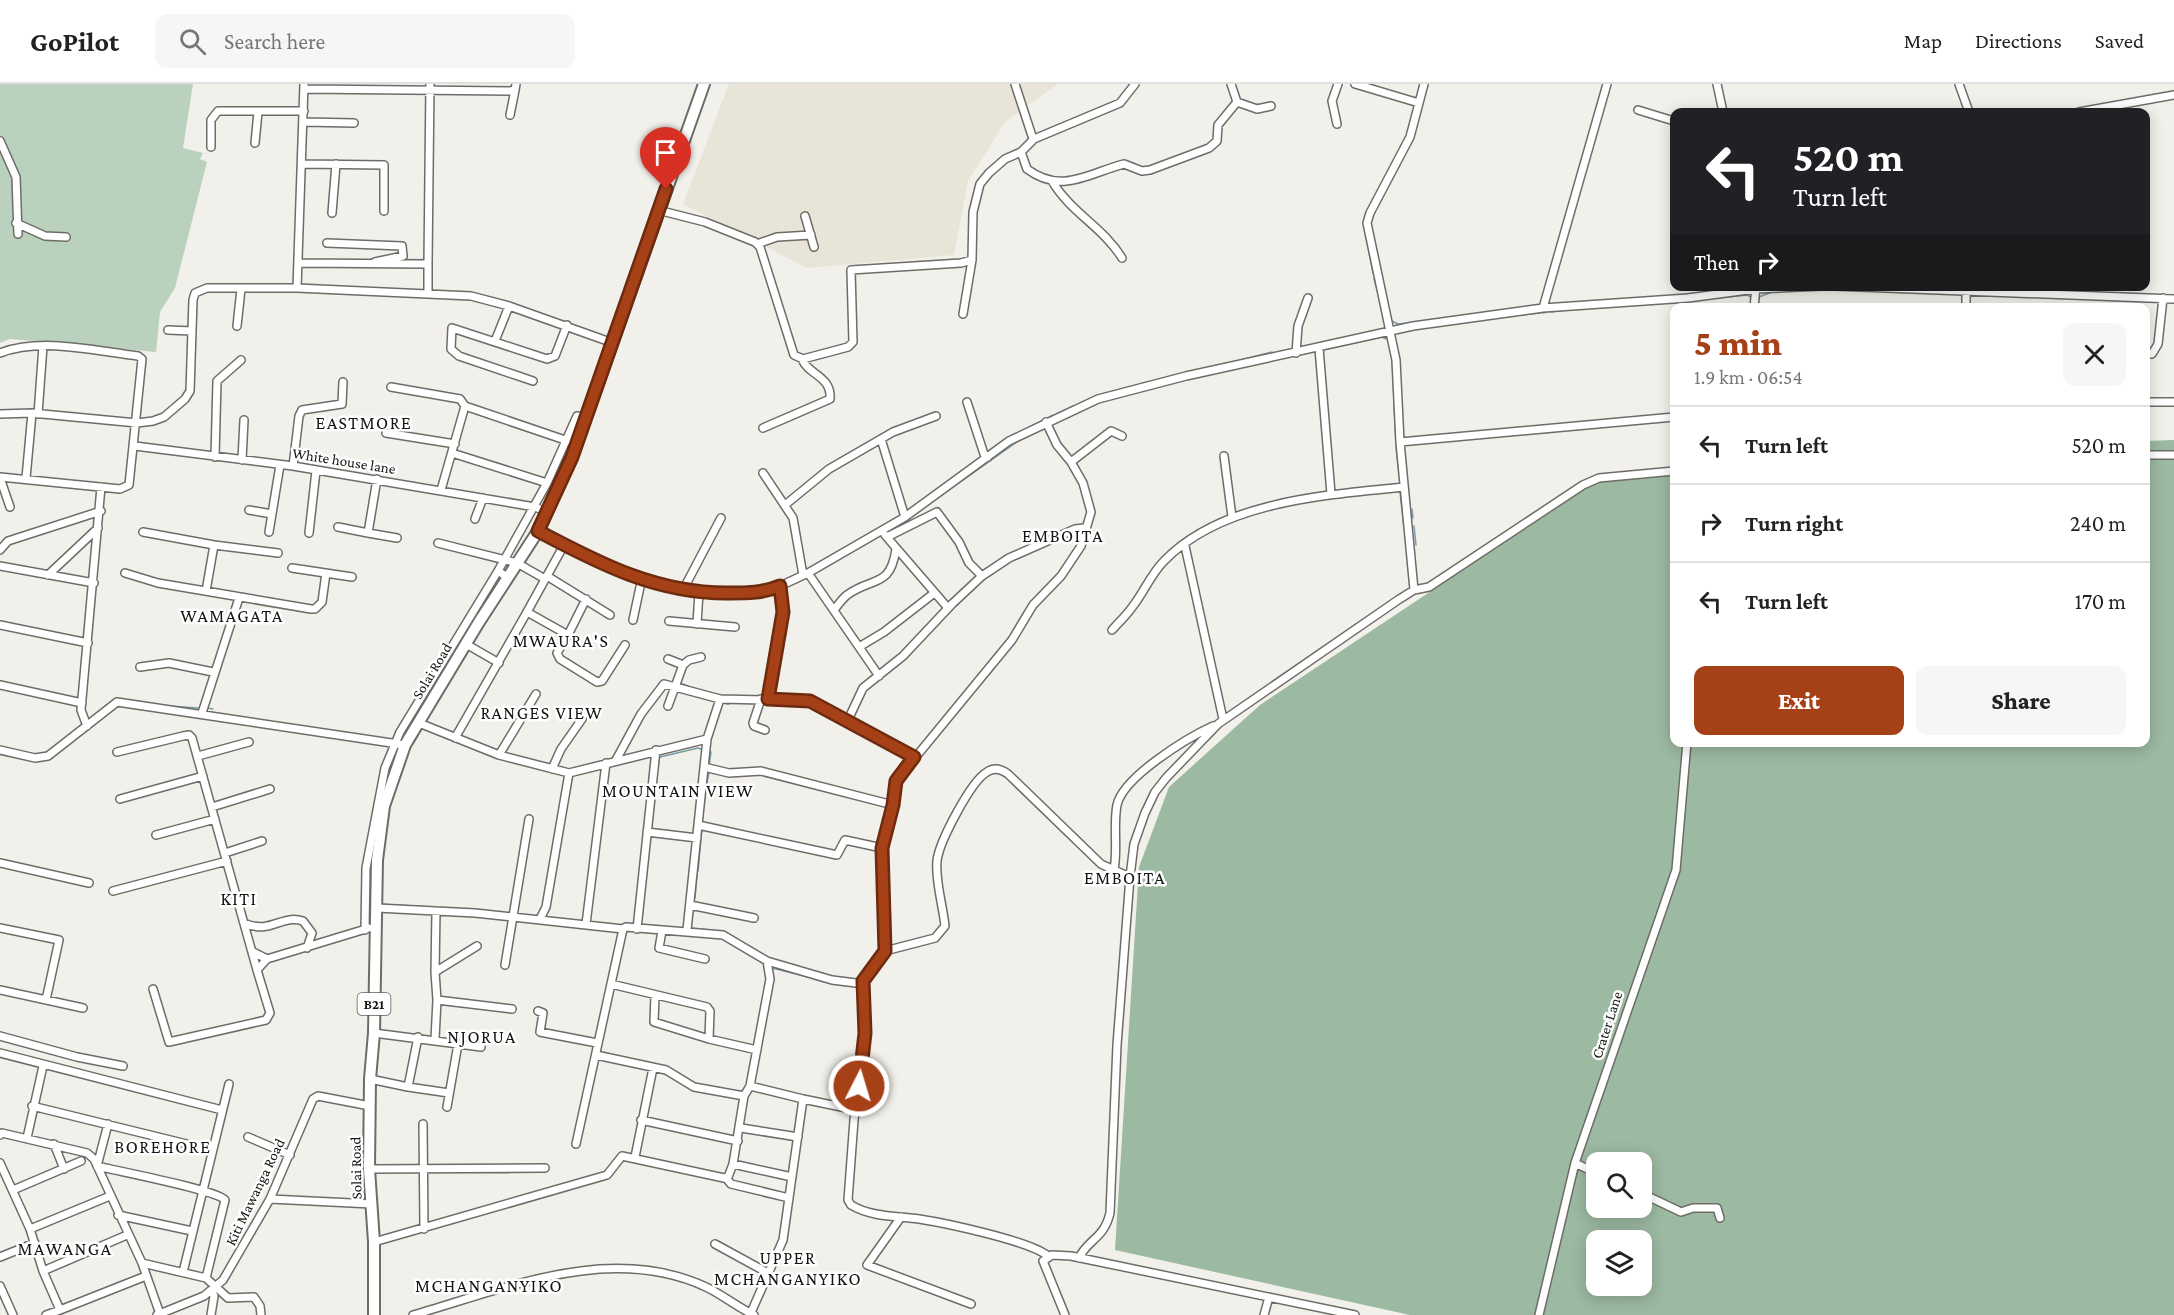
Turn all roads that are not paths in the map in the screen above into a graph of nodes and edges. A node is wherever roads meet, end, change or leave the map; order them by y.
1 (704, 84) edge
2 (1015, 84) edge
3 (1136, 84) edge
4 (1231, 84) edge
5 (1338, 84) edge
6 (1355, 84) edge
7 (1424, 84) edge
8 (1607, 84) edge
9 (1717, 84) edge
10 (1959, 84) edge
11 (304, 86) edge
12 (340, 86) edge
13 (373, 86) edge
14 (430, 87) edge
15 (448, 87) edge
16 (515, 87) edge
17 (2174, 95) edge
18 (1237, 102) junction
19 (1419, 103) junction
20 (1271, 106) dead end
21 (1722, 108) edge
22 (1968, 108) edge
23 (2101, 108) edge
24 (304, 111) junction
25 (1638, 111) dead end
26 (258, 112) junction
27 (510, 115) dead end
28 (1670, 120) edge
29 (304, 122) junction
30 (354, 123) dead end
31 (1336, 124) dead end
32 (1033, 139) junction
33 (0, 141) edge
34 (255, 143) dead end
35 (211, 147) dead end
36 (1021, 152) junction
37 (303, 164) junction
38 (336, 164) junction
39 (1052, 181) junction
40 (658, 210) junction
41 (384, 211) dead end
42 (332, 213) dead end
43 (805, 216) dead end
44 (16, 223) junction
45 (18, 234) dead end
46 (811, 235) junction
47 (66, 237) dead end
48 (327, 243) dead end
49 (757, 244) junction
50 (814, 246) dead end
51 (1122, 258) dead end
52 (972, 260) junction
53 (298, 263) junction
54 (428, 264) junction
55 (361, 265) junction
56 (297, 288) junction
57 (241, 289) junction
58 (1736, 291) edge
59 (2025, 291) edge
60 (428, 292) junction
61 (1308, 298) dead end
62 (2163, 298) junction
63 (2174, 299) edge
64 (510, 306) junction
65 (1543, 308) junction
66 (963, 314) dead end
67 (237, 326) dead end
68 (567, 326) junction
69 (168, 330) dead end
70 (192, 331) junction
71 (1389, 331) junction
72 (495, 341) junction
73 (613, 343) junction
74 (43, 346) junction
75 (1319, 348) junction
76 (0, 353) edge
77 (1296, 353) junction
78 (2150, 354) edge
79 (802, 359) junction
80 (241, 360) dead end
81 (532, 381) dead end
82 (343, 382) dead end
83 (391, 387) dead end
84 (967, 402) dead end
85 (2150, 402) edge
86 (2174, 402) edge
87 (465, 406) junction
88 (0, 414) edge
89 (35, 414) junction
90 (936, 416) dead end
91 (587, 417) junction
92 (1670, 417) edge
93 (244, 420) dead end
94 (1046, 422) junction
95 (137, 423) junction
96 (763, 428) dead end
97 (386, 433) dead end
98 (1122, 436) dead end
99 (881, 439) junction
100 (568, 441) junction
101 (1400, 442) junction
102 (455, 444) junction
103 (135, 446) junction
104 (452, 453) junction
105 (2150, 455) edge
106 (2174, 455) edge
107 (1224, 456) dead end
108 (215, 457) junction
109 (988, 457) junction
110 (242, 460) junction
111 (1071, 462) junction
112 (280, 465) junction
113 (293, 466) junction
114 (316, 471) junction
115 (1670, 471) edge
116 (763, 473) dead end
117 (0, 478) edge
118 (26, 478) junction
119 (377, 480) junction
120 (548, 483) junction
121 (101, 487) junction
122 (1404, 487) junction
123 (441, 490) junction
124 (1331, 494) junction
125 (483, 498) junction
126 (784, 505) junction
127 (10, 507) dead end
128 (534, 507) junction
129 (101, 510) junction
130 (249, 510) dead end
131 (547, 512) junction
132 (272, 514) junction
133 (905, 517) junction
134 (1232, 517) junction
135 (721, 518) dead end
136 (475, 519) dead end
137 (338, 527) dead end
138 (98, 528) junction
139 (1084, 528) junction
140 (882, 530) junction
141 (538, 531) junction
142 (143, 532) dead end
143 (268, 532) dead end
144 (309, 533) dead end
145 (368, 533) junction
146 (887, 537) junction
147 (397, 538) dead end
148 (438, 543) dead end
149 (214, 545) junction
150 (564, 545) junction
151 (1185, 546) junction
152 (896, 549) junction
153 (0, 550) edge
154 (278, 553) dead end
155 (505, 559) junction
156 (517, 563) junction
157 (0, 566) edge
158 (292, 568) dead end
159 (125, 573) dead end
160 (326, 573) junction
161 (48, 574) junction
162 (502, 574) junction
163 (806, 574) junction
164 (982, 576) junction
165 (352, 577) dead end
166 (546, 578) junction
167 (94, 583) junction
168 (780, 586) junction
169 (640, 587) dead end
170 (1414, 590) junction
171 (206, 591) junction
172 (682, 591) junction
173 (699, 592) junction
174 (933, 594) junction
175 (239, 598) junction
176 (586, 599) junction
177 (948, 608) junction
178 (834, 610) junction
179 (527, 612) junction
180 (610, 615) dead end
181 (633, 620) dead end
182 (669, 621) dead end
183 (697, 624) junction
184 (0, 625) edge
185 (735, 627) dead end
186 (1112, 630) dead end
187 (568, 635) junction
188 (88, 643) junction
189 (466, 644) junction
190 (625, 645) dead end
191 (859, 647) junction
192 (701, 657) dead end
193 (668, 659) dead end
194 (499, 663) junction
195 (683, 665) junction
196 (140, 667) dead end
197 (213, 672) junction
198 (879, 676) junction
199 (675, 684) junction
200 (0, 686) edge
201 (536, 694) dead end
202 (720, 699) junction
203 (765, 699) junction
204 (82, 704) junction
205 (668, 706) dead end
206 (202, 713) junction
207 (582, 719) dead end
208 (847, 722) junction
209 (1221, 722) junction
210 (419, 723) junction
211 (87, 726) junction
212 (765, 730) dead end
213 (455, 738) junction
214 (707, 739) junction
215 (249, 742) dead end
216 (401, 745) junction
217 (1687, 747) edge
218 (0, 750) edge
219 (656, 750) junction
220 (117, 753) dead end
221 (500, 755) junction
222 (198, 756) junction
223 (914, 757) junction
224 (616, 760) junction
225 (606, 763) junction
226 (704, 767) junction
227 (552, 769) junction
228 (569, 773) junction
229 (203, 776) junction
230 (270, 789) dead end
231 (120, 799) dead end
232 (893, 805) junction
233 (212, 807) junction
234 (215, 819) junction
235 (529, 819) dead end
236 (698, 825) junction
237 (647, 832) junction
238 (156, 835) dead end
239 (697, 838) junction
240 (262, 841) dead end
241 (882, 848) junction
242 (225, 853) junction
243 (227, 861) junction
244 (0, 863) edge
245 (1114, 870) junction
246 (1130, 877) junction
247 (88, 883) dead end
248 (113, 891) dead end
249 (690, 905) junction
250 (377, 908) junction
251 (436, 911) junction
252 (513, 916) junction
253 (754, 918) dead end
254 (540, 919) junction
255 (244, 923) junction
256 (586, 924) junction
257 (0, 928) edge
258 (369, 928) junction
259 (259, 929) junction
260 (623, 929) junction
261 (637, 929) junction
262 (687, 930) junction
263 (662, 931) junction
264 (312, 933) junction
265 (250, 943) junction
266 (324, 943) junction
267 (477, 946) dead end
268 (307, 948) junction
269 (885, 951) junction
270 (253, 952) junction
271 (267, 959) junction
272 (705, 959) dead end
273 (767, 961) junction
274 (505, 965) dead end
275 (257, 970) junction
276 (435, 972) junction
277 (863, 981) junction
278 (611, 984) junction
279 (153, 989) dead end
280 (0, 990) edge
281 (655, 996) junction
282 (46, 1000) junction
283 (437, 1000) junction
284 (83, 1008) dead end
285 (512, 1010) dead end
286 (538, 1011) dead end
287 (374, 1034) junction
288 (0, 1037) edge
289 (418, 1037) junction
290 (709, 1039) junction
291 (435, 1040) junction
292 (597, 1043) junction
293 (458, 1044) junction
294 (481, 1047) dead end
295 (757, 1050) junction
296 (0, 1054) edge
297 (596, 1055) junction
298 (101, 1062) junction
299 (43, 1066) junction
300 (123, 1066) dead end
301 (653, 1068) junction
302 (97, 1076) junction
303 (370, 1079) junction
304 (229, 1084) dead end
305 (750, 1086) junction
306 (408, 1087) junction
307 (449, 1093) junction
308 (744, 1096) junction
309 (803, 1099) junction
310 (32, 1106) junction
311 (370, 1106) junction
312 (447, 1107) dead end
313 (222, 1110) junction
314 (856, 1110) junction
315 (641, 1120) junction
316 (108, 1124) junction
317 (423, 1124) dead end
318 (741, 1128) junction
319 (0, 1135) edge
320 (248, 1137) dead end
321 (798, 1137) junction
322 (27, 1138) junction
323 (738, 1141) junction
324 (54, 1144) junction
325 (576, 1144) dead end
326 (212, 1149) junction
327 (290, 1155) junction
328 (635, 1157) junction
329 (81, 1161) dead end
330 (0, 1163) edge
331 (1575, 1163) junction
332 (733, 1164) junction
333 (97, 1166) junction
334 (545, 1168) dead end
335 (1586, 1168) edge
336 (64, 1169) junction
337 (369, 1169) junction
338 (423, 1170) junction
339 (792, 1177) junction
340 (726, 1178) junction
341 (13, 1190) junction
342 (203, 1191) junction
343 (110, 1196) junction
344 (789, 1198) junction
345 (1652, 1198) edge
346 (270, 1199) junction
347 (372, 1204) junction
348 (118, 1215) junction
349 (901, 1217) junction
350 (1720, 1218) dead end
351 (30, 1229) junction
352 (424, 1229) junction
353 (192, 1231) junction
354 (127, 1235) junction
355 (374, 1242) junction
356 (35, 1243) junction
357 (715, 1244) dead end
358 (1048, 1256) junction
359 (0, 1257) edge
360 (1079, 1258) junction
361 (142, 1263) junction
362 (43, 1271) junction
363 (183, 1272) junction
364 (768, 1273) junction
365 (146, 1276) junction
366 (206, 1278) junction
367 (0, 1286) edge
368 (214, 1289) junction
369 (1269, 1297) junction
370 (971, 1304) dead end
371 (60, 1310) junction
372 (751, 1314) edge
373 (13, 1315) edge
374 (46, 1315) edge
375 (159, 1315) edge
376 (211, 1315) edge
377 (261, 1315) edge
378 (374, 1315) edge
379 (413, 1315) edge
380 (1065, 1315) edge
381 (1264, 1315) edge
382 (1355, 1315) edge
383 (1539, 1315) edge

1 - 40 highway, Solai Road / B21
2 - 32 street
3 - 32 street
4 - 18 street
5 - 31 street
6 - 19 street
7 - 19 street
8 - 65 street
9 - 21 street
10 - 22 street
11 - 12 street
11 - 24 street
12 - 13 street
13 - 14 street
14 - 15 street
14 - 54 street
15 - 16 street
16 - 27 street
17 - 23 street
18 - 20 street
18 - 39 street
19 - 71 street
24 - 26 street
24 - 29 street
25 - 28 street
26 - 34 street
26 - 35 street
29 - 30 street
29 - 37 street
32 - 36 street
33 - 44 street
36 - 39 street
36 - 52 street
37 - 38 street
37 - 53 street
38 - 41 street
38 - 42 street
39 - 51 street
40 - 49 street
40 - 73 highway, Solai Road / B21
43 - 46 street
44 - 45 street
44 - 47 street
46 - 49 street
46 - 50 street
48 - 55 street
49 - 79 street
52 - 66 street
52 - 79 street
53 - 55 street
53 - 56 street
54 - 55 street
54 - 60 street
56 - 57 street
56 - 60 street
57 - 67 street
57 - 70 street
58 - 65 street
59 - 62 street
60 - 64 street
61 - 77 street
62 - 63 street
62 - 78 street
64 - 68 street
64 - 72 street
65 - 71 street
68 - 72 street
68 - 73 street
69 - 70 street
70 - 95 street
71 - 75 street
71 - 101 street
72 - 81 street
73 - 91 highway, Solai Road / B21
74 - 76 street
74 - 89 street
74 - 95 street
75 - 77 street
75 - 124 street
77 - 94 street
79 - 96 street
80 - 108 street
82 - 113 street
83 - 87 street
84 - 109 street
85 - 86 street
87 - 100 street
87 - 102 street
88 - 89 street
89 - 95 street
89 - 118 street
90 - 99 street
91 - 100 street
91 - 131 highway, Solai Road / B21
92 - 101 street
93 - 110 street
94 - 109 street
94 - 111 street
95 - 103 street
97 - 102 street
98 - 111 street
99 - 126 street
99 - 133 street
100 - 120 street
101 - 122 street
102 - 104 street
103 - 108 street, White house lane
103 - 121 street
104 - 120 street
104 - 123 street
105 - 106 street
107 - 134 street
108 - 110 street, White house lane
109 - 133 street
110 - 112 street, White house lane
111 - 139 street
112 - 113 street, White house lane
112 - 132 street
113 - 114 street, White house lane
114 - 119 street, White house lane
114 - 144 street
115 - 170 street
116 - 126 street
117 - 118 street
117 - 127 street
118 - 121 street
119 - 123 street, White house lane
119 - 145 street
120 - 128 street
121 - 129 street
122 - 124 street
122 - 170 street
123 - 125 street, White house lane
124 - 134 street
125 - 128 street, White house lane
125 - 136 street
126 - 163 street
128 - 131 street, White house lane
128 - 155 street
129 - 138 street
129 - 153 street
130 - 132 street
131 - 141 highway, Solai Road / B21
132 - 143 street
133 - 140 street
134 - 151 street
135 - 172 street
137 - 145 street
138 - 161 street
138 - 167 street
139 - 164 street
139 - 223 street
140 - 146 street
140 - 163 street
141 - 150 street
141 - 156 highway, Solai Road / B21
142 - 149 street
145 - 147 street
146 - 152 street
146 - 164 street
148 - 155 street
149 - 154 street
149 - 171 street
150 - 166 street
150 - 172 street
151 - 186 street
151 - 209 street
152 - 174 street
152 - 178 street
155 - 156 street
155 - 162 street
156 - 162 highway, Solai Road / B21
156 - 166 street
157 - 161 street
158 - 160 street
159 - 171 street
160 - 165 street
160 - 175 street
161 - 167 street
162 - 189 highway, Solai Road / B21
162 - 216 street
163 - 168 street
163 - 178 street
164 - 177 street
166 - 176 street
166 - 179 street
167 - 188 street
168 - 173 street
168 - 203 street
169 - 181 street
170 - 209 street
171 - 175 street
172 - 173 street
173 - 183 street
174 - 177 street
174 - 191 street
175 - 197 street
176 - 180 street
176 - 187 street
177 - 198 street
178 - 191 street
179 - 187 street
179 - 194 street
182 - 183 street
183 - 185 street
184 - 188 street
187 - 190 street
188 - 204 street
189 - 194 street
189 - 210 highway, Solai Road / B21
191 - 198 street
192 - 195 street
193 - 195 street
194 - 213 street
195 - 199 street
196 - 197 street
197 - 206 street
198 - 208 street
199 - 202 street
199 - 205 street
199 - 224 street
200 - 204 street
201 - 221 street
202 - 203 street
202 - 214 street
203 - 208 street
203 - 212 street
204 - 211 street
206 - 211 street
206 - 216 street
207 - 227 street
208 - 223 street
209 - 245 street
209 - 246 street
210 - 213 street
210 - 216 highway, Solai Road / B21
211 - 218 street
213 - 221 street
214 - 219 street
214 - 226 street
215 - 222 street
216 - 250 highway, Solai Road / B21
216 - 258 street
217 - 331 street, Crater Lane
219 - 224 street
219 - 237 street
220 - 222 street
221 - 227 street
222 - 229 street
223 - 232 street
224 - 225 street
225 - 228 street
225 - 256 street
226 - 232 street
226 - 236 street
227 - 228 street
228 - 254 street
229 - 231 street
229 - 233 street
230 - 233 street
232 - 241 street
233 - 234 street
234 - 238 street
234 - 242 street
235 - 252 street
236 - 239 street
236 - 241 street
237 - 239 street
237 - 261 street
239 - 249 street
240 - 242 street
241 - 269 street
242 - 243 street
243 - 248 street
243 - 255 street
244 - 247 street
245 - 246 street
245 - 269 street
246 - 360 street
249 - 253 street
249 - 262 street
250 - 251 street
250 - 258 highway, Solai Road / B21
251 - 252 street
251 - 276 street
252 - 254 street
252 - 274 street
254 - 256 street
255 - 259 street
255 - 265 street
256 - 260 street
257 - 282 street
258 - 266 street
258 - 287 highway, Solai Road / B21
259 - 264 street
259 - 265 street
260 - 261 street
260 - 278 street
261 - 263 street
262 - 263 street
262 - 273 street
263 - 272 street
264 - 266 street
264 - 268 street
265 - 270 street
266 - 268 street
267 - 276 street
268 - 271 street
269 - 277 street
270 - 271 street
270 - 275 street
271 - 275 street
273 - 277 street
273 - 295 street
275 - 279 street
276 - 283 street
277 - 314 street
278 - 281 street
278 - 292 street
280 - 282 street
281 - 290 street
281 - 290 street
282 - 284 street
283 - 285 street
283 - 291 street
286 - 292 street
287 - 289 street
287 - 303 highway, Solai Road / B21
288 - 298 street
289 - 291 street
289 - 306 street
290 - 295 street
291 - 293 street
292 - 297 street
293 - 294 street
293 - 307 street
295 - 305 street
296 - 299 street
297 - 301 street
297 - 325 street
298 - 300 street
298 - 302 street
299 - 302 street
299 - 310 street
301 - 308 street
301 - 315 street
302 - 313 street
303 - 306 street
303 - 311 highway, Solai Road / B21
304 - 313 street
305 - 308 street
305 - 309 street
306 - 307 street
307 - 312 street
308 - 318 street
309 - 314 street
309 - 321 street
310 - 316 street
310 - 322 street
311 - 327 street, Kiti Mawanga Road
311 - 337 highway, Solai Road / B21
313 - 326 street
314 - 349 street
315 - 323 street
315 - 328 street
316 - 326 street
316 - 333 street
317 - 338 street
318 - 321 street
318 - 323 street
319 - 322 street
320 - 327 street
321 - 339 street
322 - 324 street
323 - 332 street
324 - 333 street
324 - 336 street
326 - 342 street
327 - 346 street, Kiti Mawanga Road
328 - 340 street
328 - 352 street
329 - 336 street
330 - 341 street
331 - 335 street
331 - 383 street, Crater Lane
332 - 339 street
332 - 340 street
333 - 342 street
333 - 343 street
334 - 338 street
336 - 341 street
337 - 338 street
337 - 347 highway, Solai Road / B21
338 - 352 street
339 - 344 street
340 - 344 street
341 - 351 street
342 - 353 street
342 - 366 street
343 - 348 street
343 - 351 street
344 - 364 street
345 - 350 street
346 - 347 street
346 - 368 street, Kiti Mawanga Road
347 - 355 highway, Solai Road / B21
348 - 353 street
348 - 354 street
349 - 358 street
349 - 370 street
351 - 356 street
352 - 355 street
353 - 363 street
354 - 361 street
354 - 362 street
355 - 378 highway, Solai Road / B21
356 - 359 street
356 - 362 street
357 - 364 street
358 - 360 street
358 - 380 street
360 - 369 street
361 - 363 street
361 - 365 street
362 - 371 street
363 - 366 street
364 - 372 street
365 - 371 street
365 - 375 street
366 - 368 street
367 - 373 street
368 - 375 street
368 - 376 street
368 - 377 street
369 - 381 street
369 - 382 street
371 - 374 street
372 - 379 street

